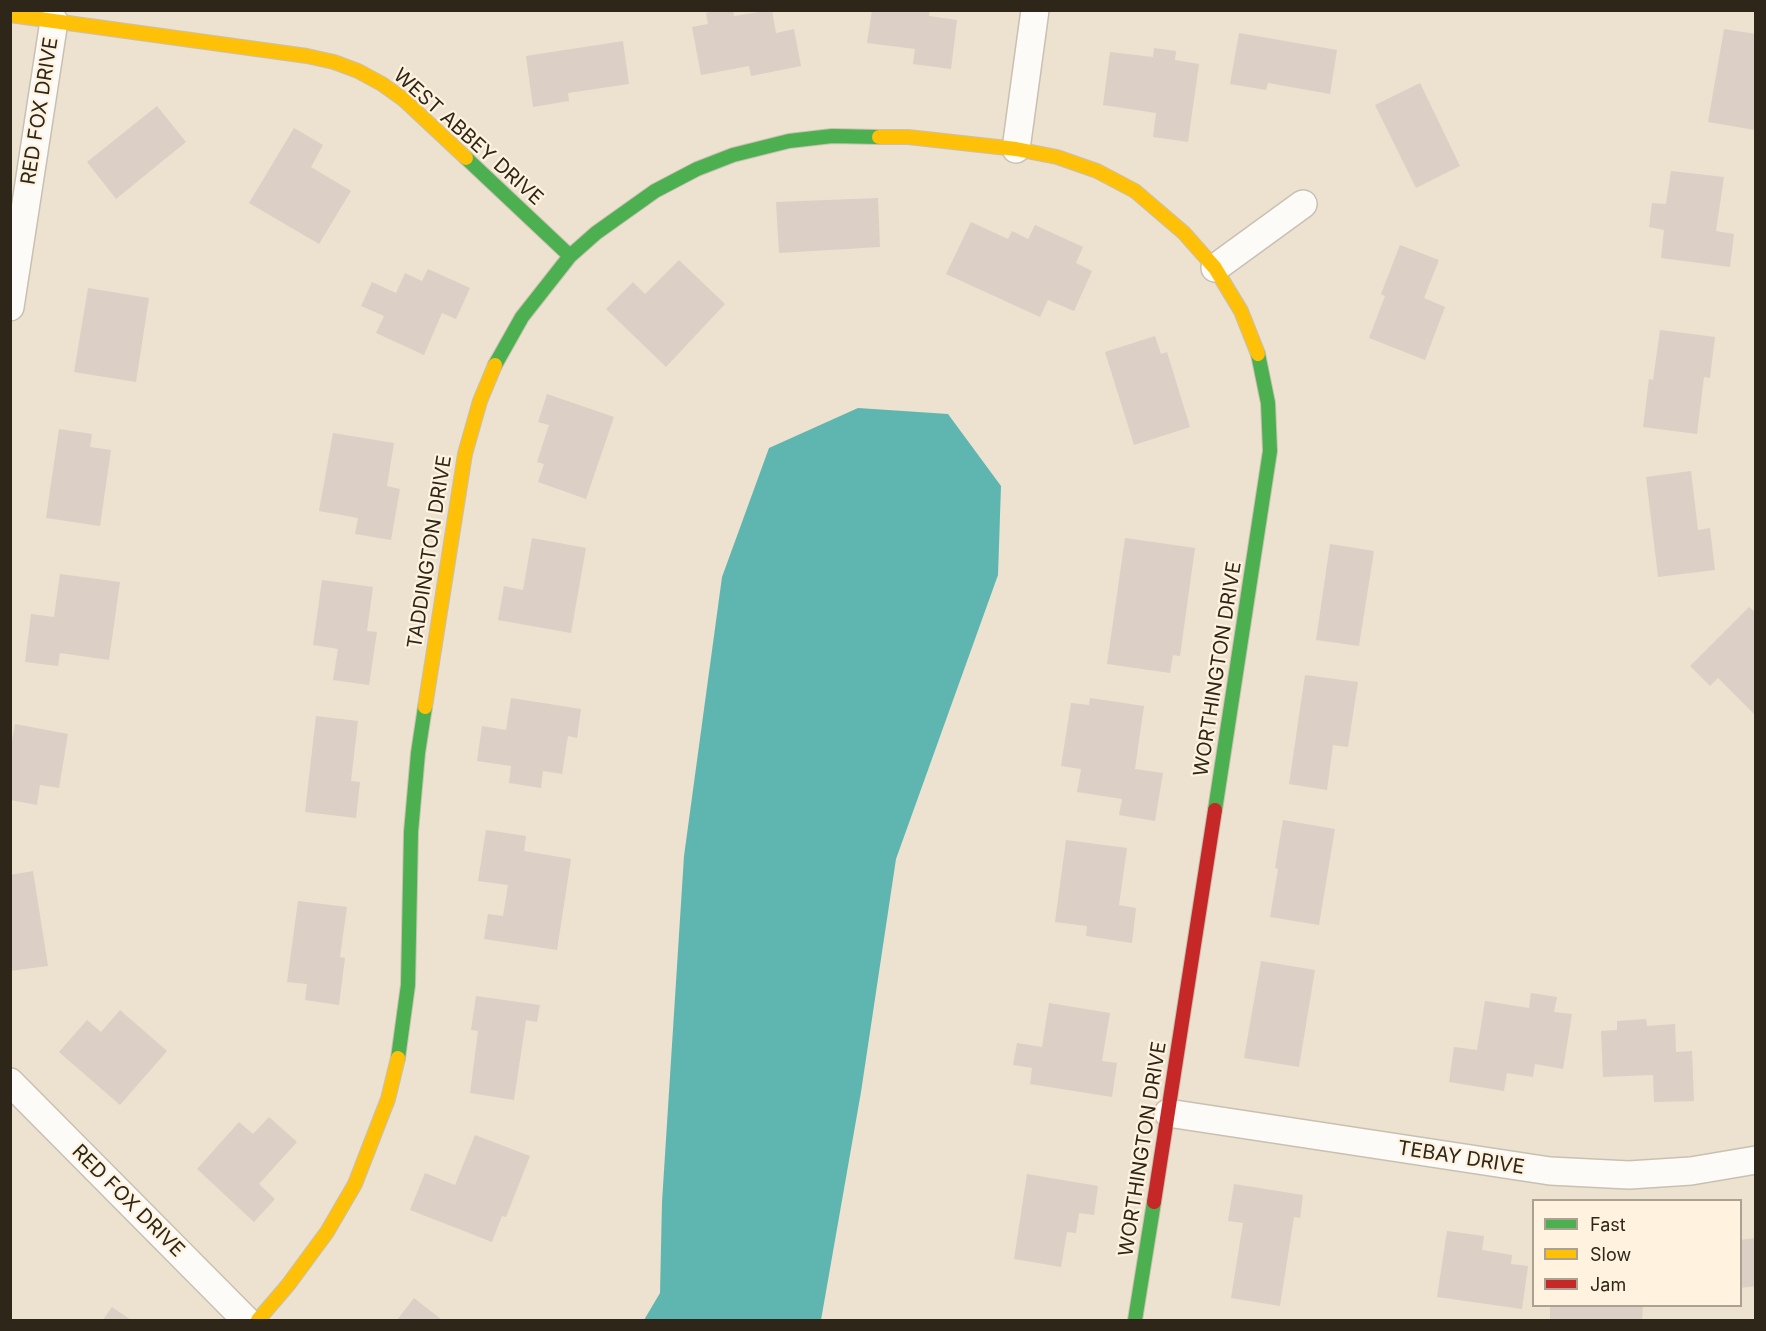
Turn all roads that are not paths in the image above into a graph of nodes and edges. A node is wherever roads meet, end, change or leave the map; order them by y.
1 (1035, 10) edge
2 (10, 15) edge
3 (54, 21) junction
4 (1016, 148) junction
5 (1303, 204) dead end
6 (570, 256) junction
7 (1215, 268) junction
8 (10, 307) edge
9 (10, 1082) edge
10 (1168, 1113) junction
11 (1755, 1160) edge
12 (246, 1320) edge
13 (258, 1320) edge
14 (1136, 1320) edge

1 - 4 street
2 - 3 street, WEST ABBEY DRIVE
3 - 6 street, WEST ABBEY DRIVE
3 - 8 street, RED FOX DRIVE
4 - 6 street, TADDINGTON DRIVE
4 - 7 street, WORTHINGTON DRIVE
5 - 7 street
6 - 13 street, TADDINGTON DRIVE
7 - 10 street, WORTHINGTON DRIVE
9 - 12 street, RED FOX DRIVE
10 - 11 street, TEBAY DRIVE
10 - 14 street, WORTHINGTON DRIVE

